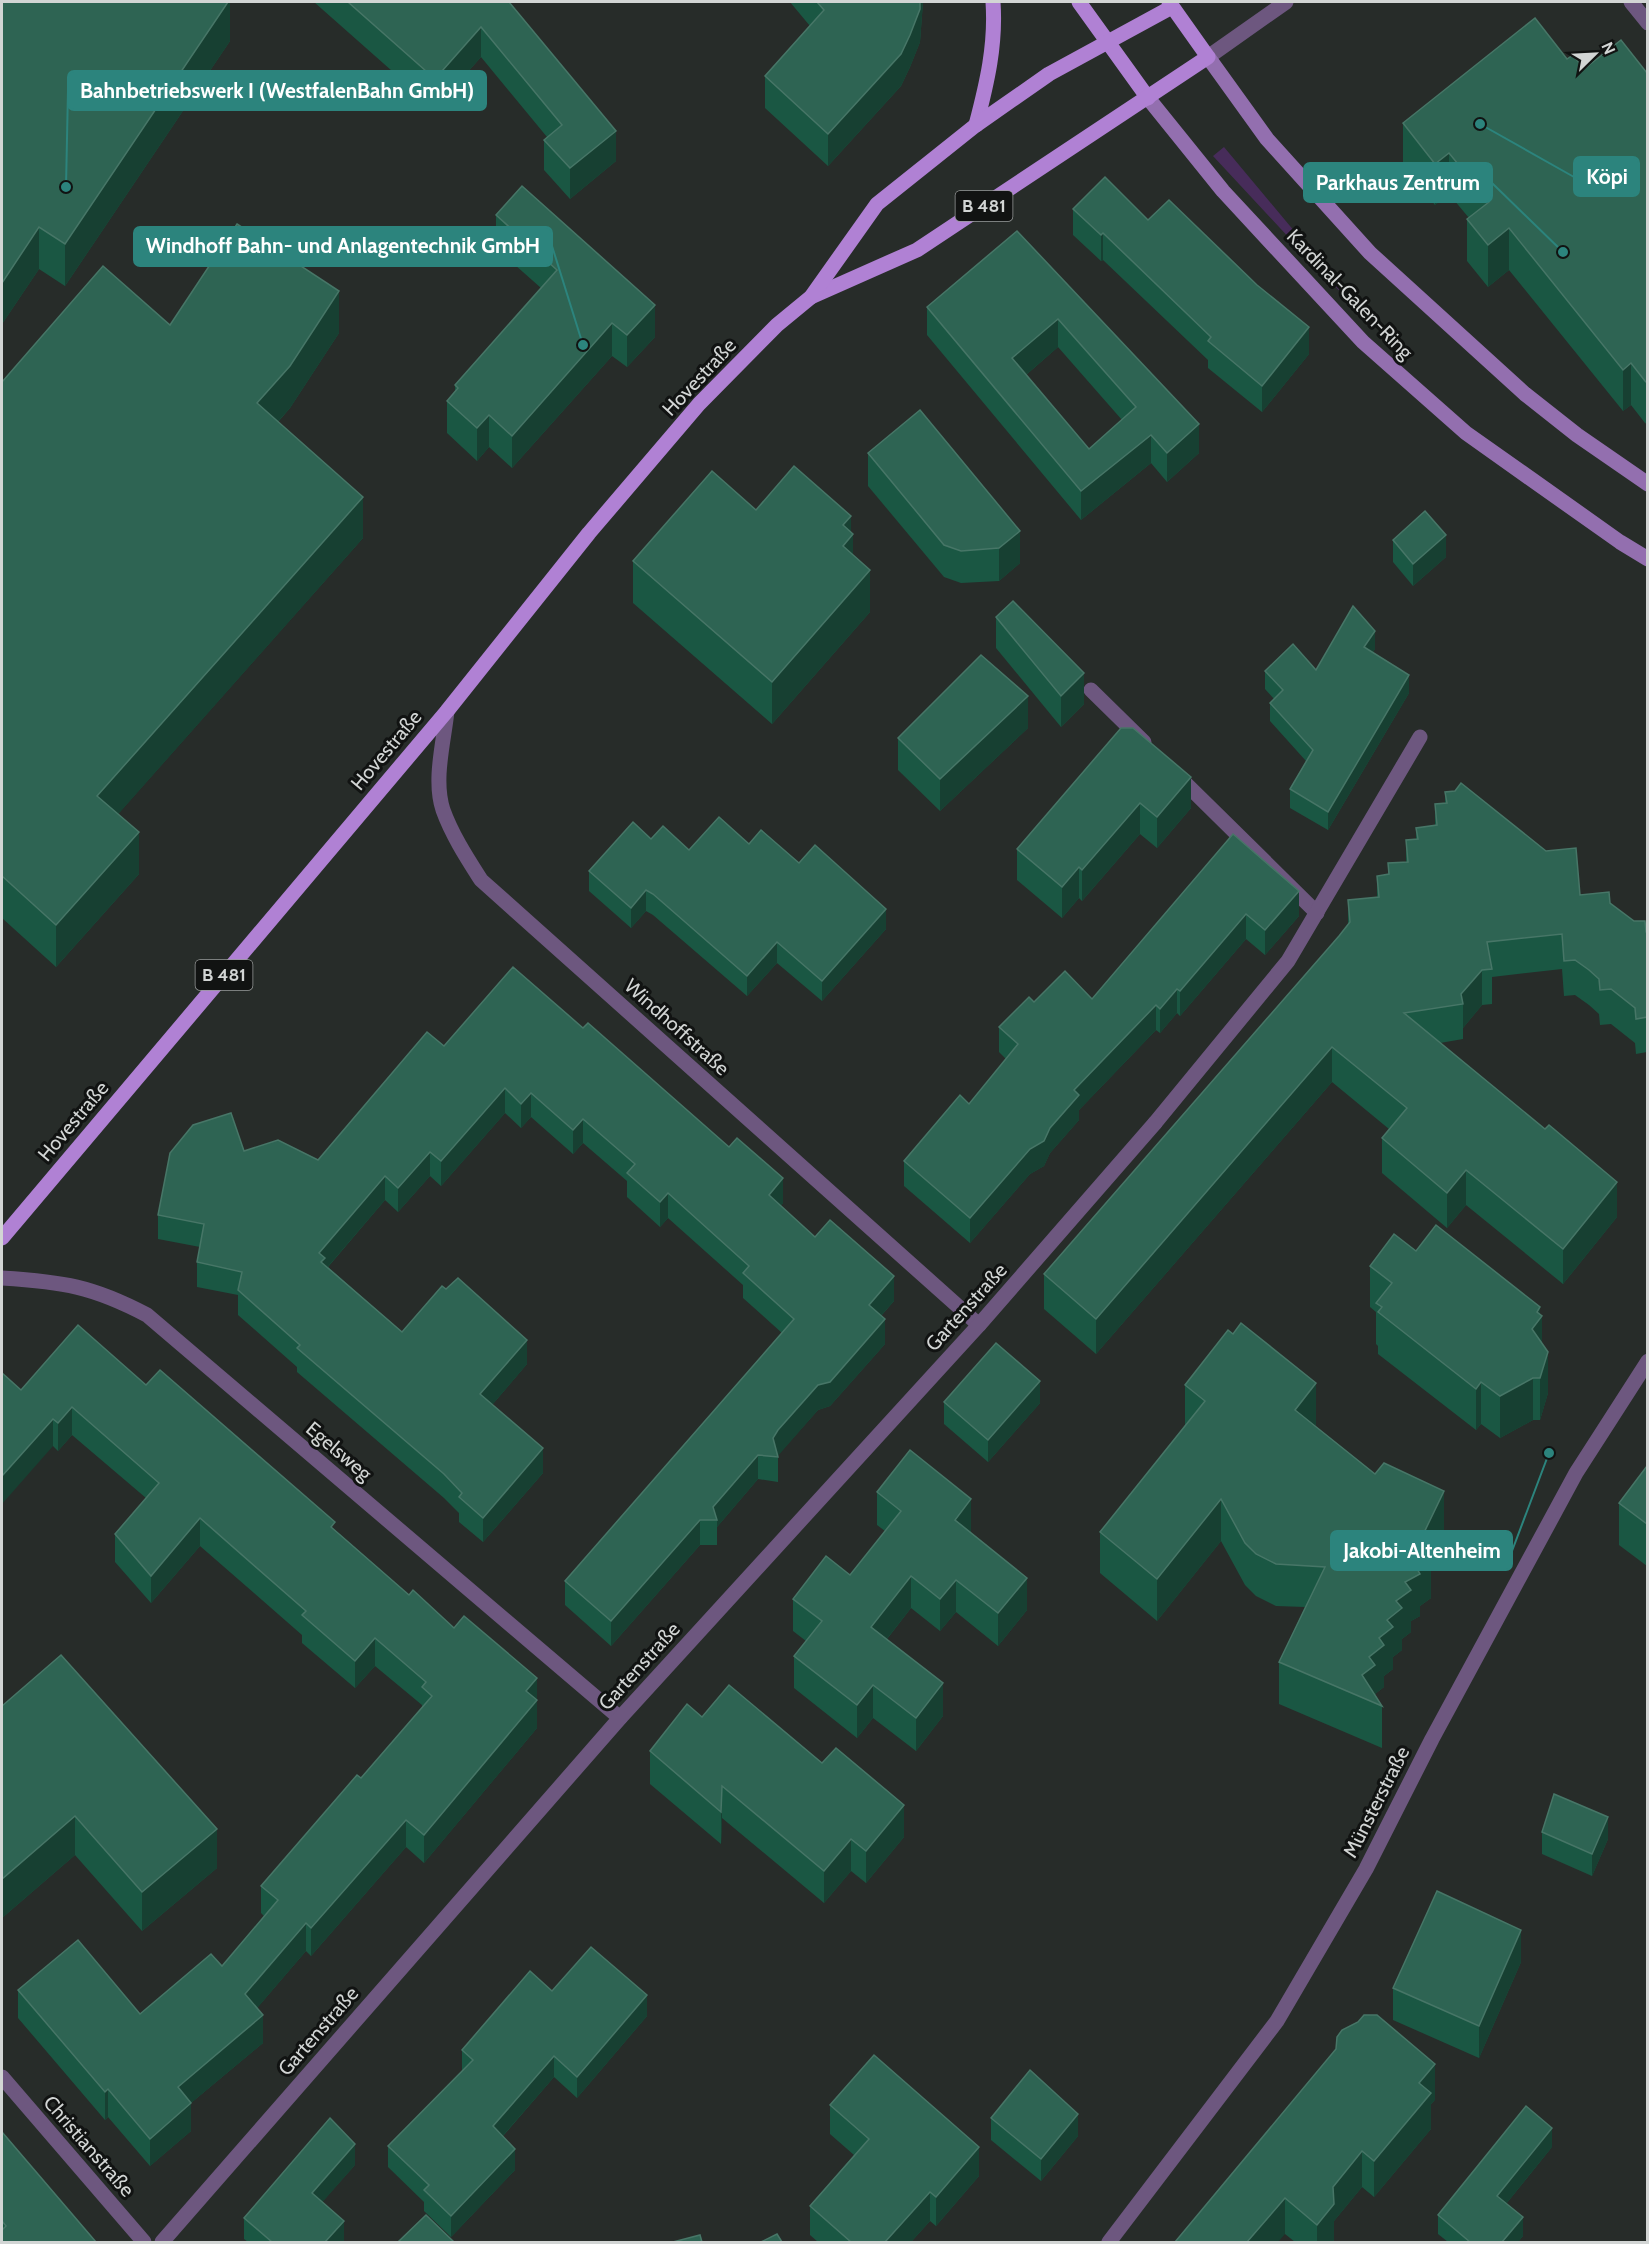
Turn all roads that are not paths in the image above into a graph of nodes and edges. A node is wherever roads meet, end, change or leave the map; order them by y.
1 (993, 2) edge
2 (1079, 2) edge
3 (1286, 2) edge
4 (1631, 2) edge
5 (1174, 3) edge
6 (1647, 23) edge
7 (1107, 41) junction
8 (1208, 57) junction
9 (1148, 98) junction
10 (976, 125) junction
11 (811, 297) junction
12 (1647, 484) edge
13 (1647, 559) edge
14 (1090, 690) dead end
15 (447, 711) junction
16 (1420, 737) dead end
17 (1317, 913) junction
18 (2, 1238) edge
19 (2, 1278) edge
20 (979, 1325) junction
21 (1647, 1361) edge
22 (620, 1718) junction
23 (2, 2077) edge
24 (144, 2242) edge
25 (162, 2242) edge
26 (1109, 2242) edge

1 - 10 main road
2 - 7 main road, Kardinal-Galen-Ring
3 - 8 street
4 - 6 street
5 - 7 main road, B 481
5 - 8 main road, B 481
7 - 9 main road, Kardinal-Galen-Ring
7 - 10 main road, Hovestraße / B 481
8 - 9 main road, B 481
8 - 12 main road
9 - 11 main road, Hovestraße / B 481
9 - 13 main road, Kardinal-Galen-Ring
10 - 11 main road, Hovestraße / B 481
11 - 15 main road, Hovestraße / B 481
14 - 17 street
15 - 18 main road, Hovestraße / B 481
15 - 20 street, Windhoffstraße
16 - 17 street, Gartenstraße
17 - 20 street, Gartenstraße
19 - 22 street, Egelsweg
20 - 22 street, Gartenstraße
21 - 26 street, Münsterstraße
22 - 25 street, Gartenstraße
23 - 24 street, Christianstraße

